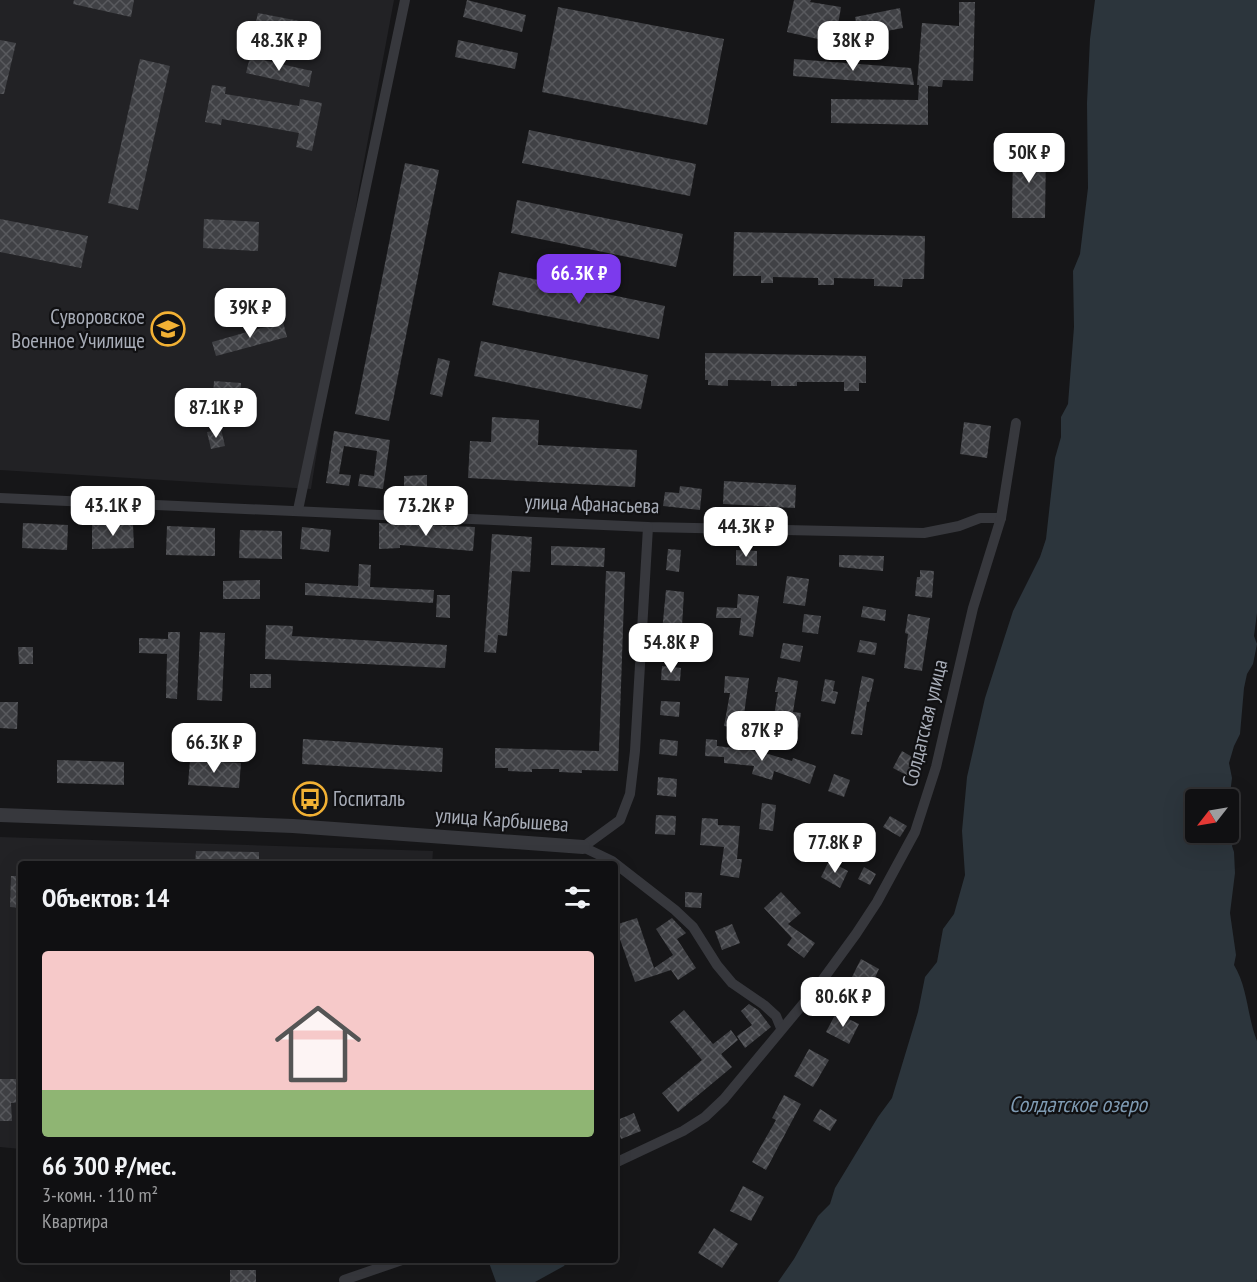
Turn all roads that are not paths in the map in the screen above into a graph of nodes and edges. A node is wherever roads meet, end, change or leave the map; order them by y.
1 (405, 0) edge
2 (1016, 423) dead end
3 (0, 498) edge
4 (298, 510) junction
5 (1001, 518) junction
6 (648, 527) junction
7 (0, 815) edge
8 (583, 847) junction
9 (612, 861) edge
10 (618, 866) edge
11 (781, 1028) junction
12 (618, 1162) edge
13 (393, 1263) edge
14 (344, 1280) dead end

1 - 4 street
2 - 5 street, Солдатская улица
3 - 4 street, улица Афанасьева
4 - 6 street, улица Афанасьева
5 - 6 street, улица Афанасьева
5 - 11 street, Солдатская улица
6 - 8 street
7 - 8 street, улица Карбышева
8 - 9 street, улица Карбышева
10 - 11 street, улица Карбышева
11 - 12 street, Солдатская улица
13 - 14 street

